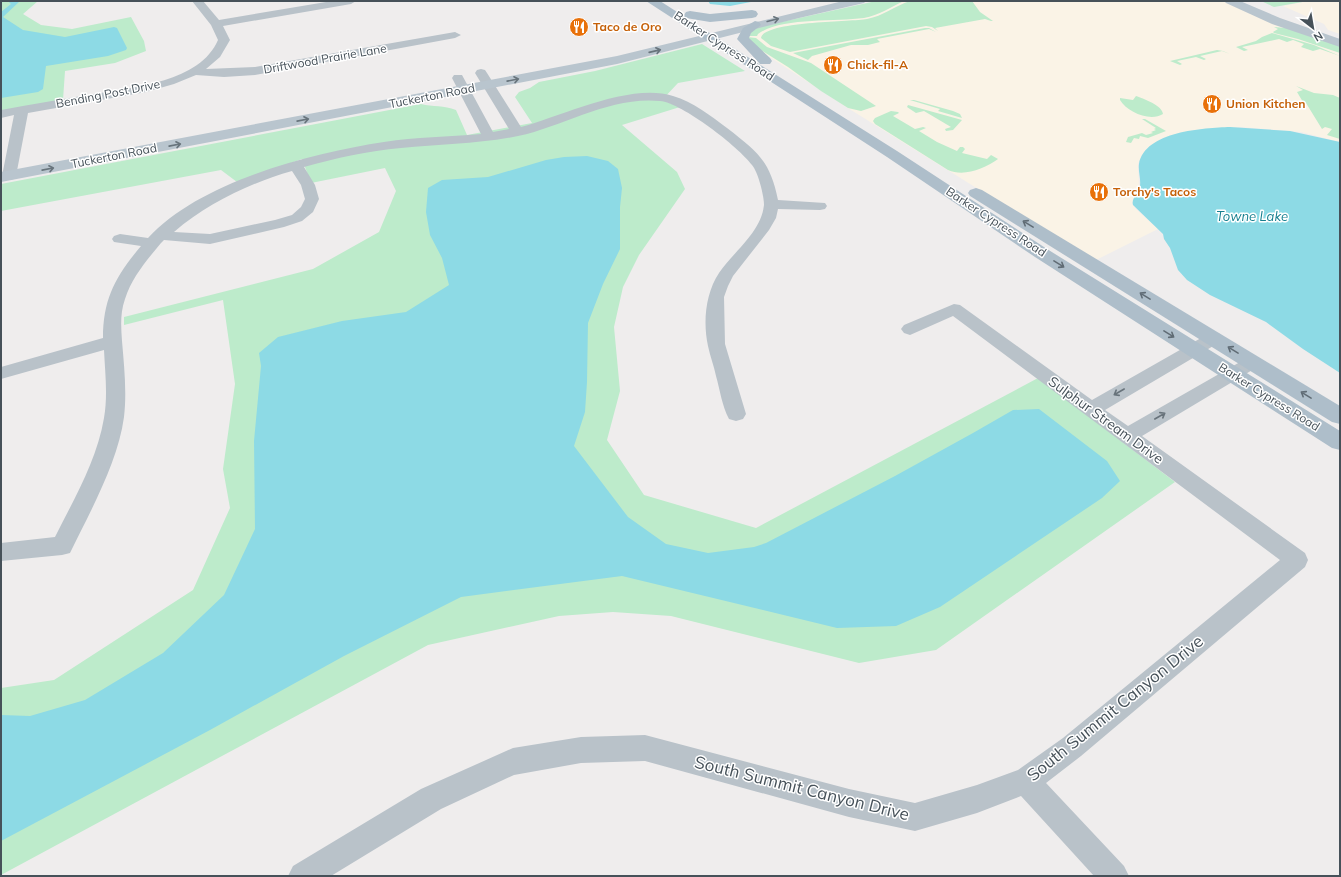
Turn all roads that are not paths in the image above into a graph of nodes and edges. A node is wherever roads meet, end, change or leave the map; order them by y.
1 (197, 1) edge
2 (351, 1) edge
3 (652, 1) edge
4 (668, 1) edge
5 (860, 1) edge
6 (1230, 1) edge
7 (1256, 1) edge
8 (767, 10) dead end
9 (690, 15) junction
10 (1291, 18) junction
11 (753, 20) junction
12 (1276, 21) junction
13 (216, 24) junction
14 (709, 32) junction
15 (455, 35) dead end
16 (1340, 39) edge
17 (648, 40) dead end
18 (1340, 43) edge
19 (765, 61) junction
20 (542, 62) dead end
21 (194, 71) junction
22 (485, 79) junction
23 (461, 84) junction
24 (497, 100) junction
25 (472, 104) junction
26 (22, 110) junction
27 (1, 114) edge
28 (504, 114) junction
29 (480, 118) junction
30 (192, 127) dead end
31 (13, 134) junction
32 (502, 135) junction
33 (870, 140) junction
34 (1, 144) edge
35 (28, 157) dead end
36 (7, 161) edge
37 (296, 165) junction
38 (5, 177) edge
39 (959, 182) junction
40 (772, 204) junction
41 (820, 206) dead end
42 (120, 239) dead end
43 (156, 239) junction
44 (910, 329) dead end
45 (1214, 338) junction
46 (113, 341) junction
47 (1194, 350) junction
48 (1252, 362) junction
49 (1, 373) edge
50 (1233, 374) junction
51 (1091, 409) junction
52 (736, 414) dead end
53 (1340, 416) edge
54 (1126, 436) junction
55 (1340, 442) edge
56 (1, 552) edge
57 (1296, 560) joint
58 (1026, 781) junction
59 (303, 876) edge
60 (1114, 876) edge

1 - 13 street, Bending Post Drive
2 - 13 street
3 - 14 main road, Barker Cypress Road
4 - 9 main road, Barker Cypress Road
11 -> 5 main road, Tuckerton Road
6 - 12 main road
7 - 10 main road
8 - 11 main road, Tuckerton Road
9 - 11 main road
9 - 14 main road, Barker Cypress Road
10 - 12 main road
10 - 16 main road
11 - 14 main road, Tuckerton Road
11 - 19 main road
12 - 18 main road
13 - 21 street, Bending Post Drive
14 - 17 main road, Tuckerton Road
14 - 19 main road, Barker Cypress Road
22 -> 14 main road, Tuckerton Road
14 - 33 main road, Barker Cypress Road
15 - 21 street, Driftwood Prairie Lane
19 - 39 main road, Barker Cypress Road
20 - 22 main road, Tuckerton Road
21 - 26 street, Bending Post Drive
22 - 23 main road, Tuckerton Road
22 - 24 street
23 - 25 street
23 - 30 main road, Tuckerton Road
38 -> 23 main road, Tuckerton Road
24 - 25 street
24 - 28 street
25 - 29 street
26 - 27 street, Bending Post Drive
26 - 31 street
28 - 29 street
28 - 32 street
29 - 32 street
31 - 34 street
31 - 36 street
32 - 37 street
32 - 40 street
33 - 39 main road
33 -> 47 main road, Barker Cypress Road
35 - 36 main road
36 - 38 street
37 - 43 street
37 - 43 street
45 -> 39 main road, Barker Cypress Road
40 - 41 street
40 - 52 street
42 - 43 street
43 - 46 street
44 - 51 street, Sulphur Stream Drive
45 - 47 street
48 -> 45 main road, Barker Cypress Road
46 - 49 street
46 - 56 street
47 - 50 main road, Barker Cypress Road
47 -> 51 street
48 - 50 street
53 -> 48 main road, Barker Cypress Road
54 -> 50 street
50 - 55 main road, Barker Cypress Road
51 - 54 street, Sulphur Stream Drive
54 - 57 street, Sulphur Stream Drive
57 - 58 street, South Summit Canyon Drive
58 - 59 street, South Summit Canyon Drive
58 - 60 street

